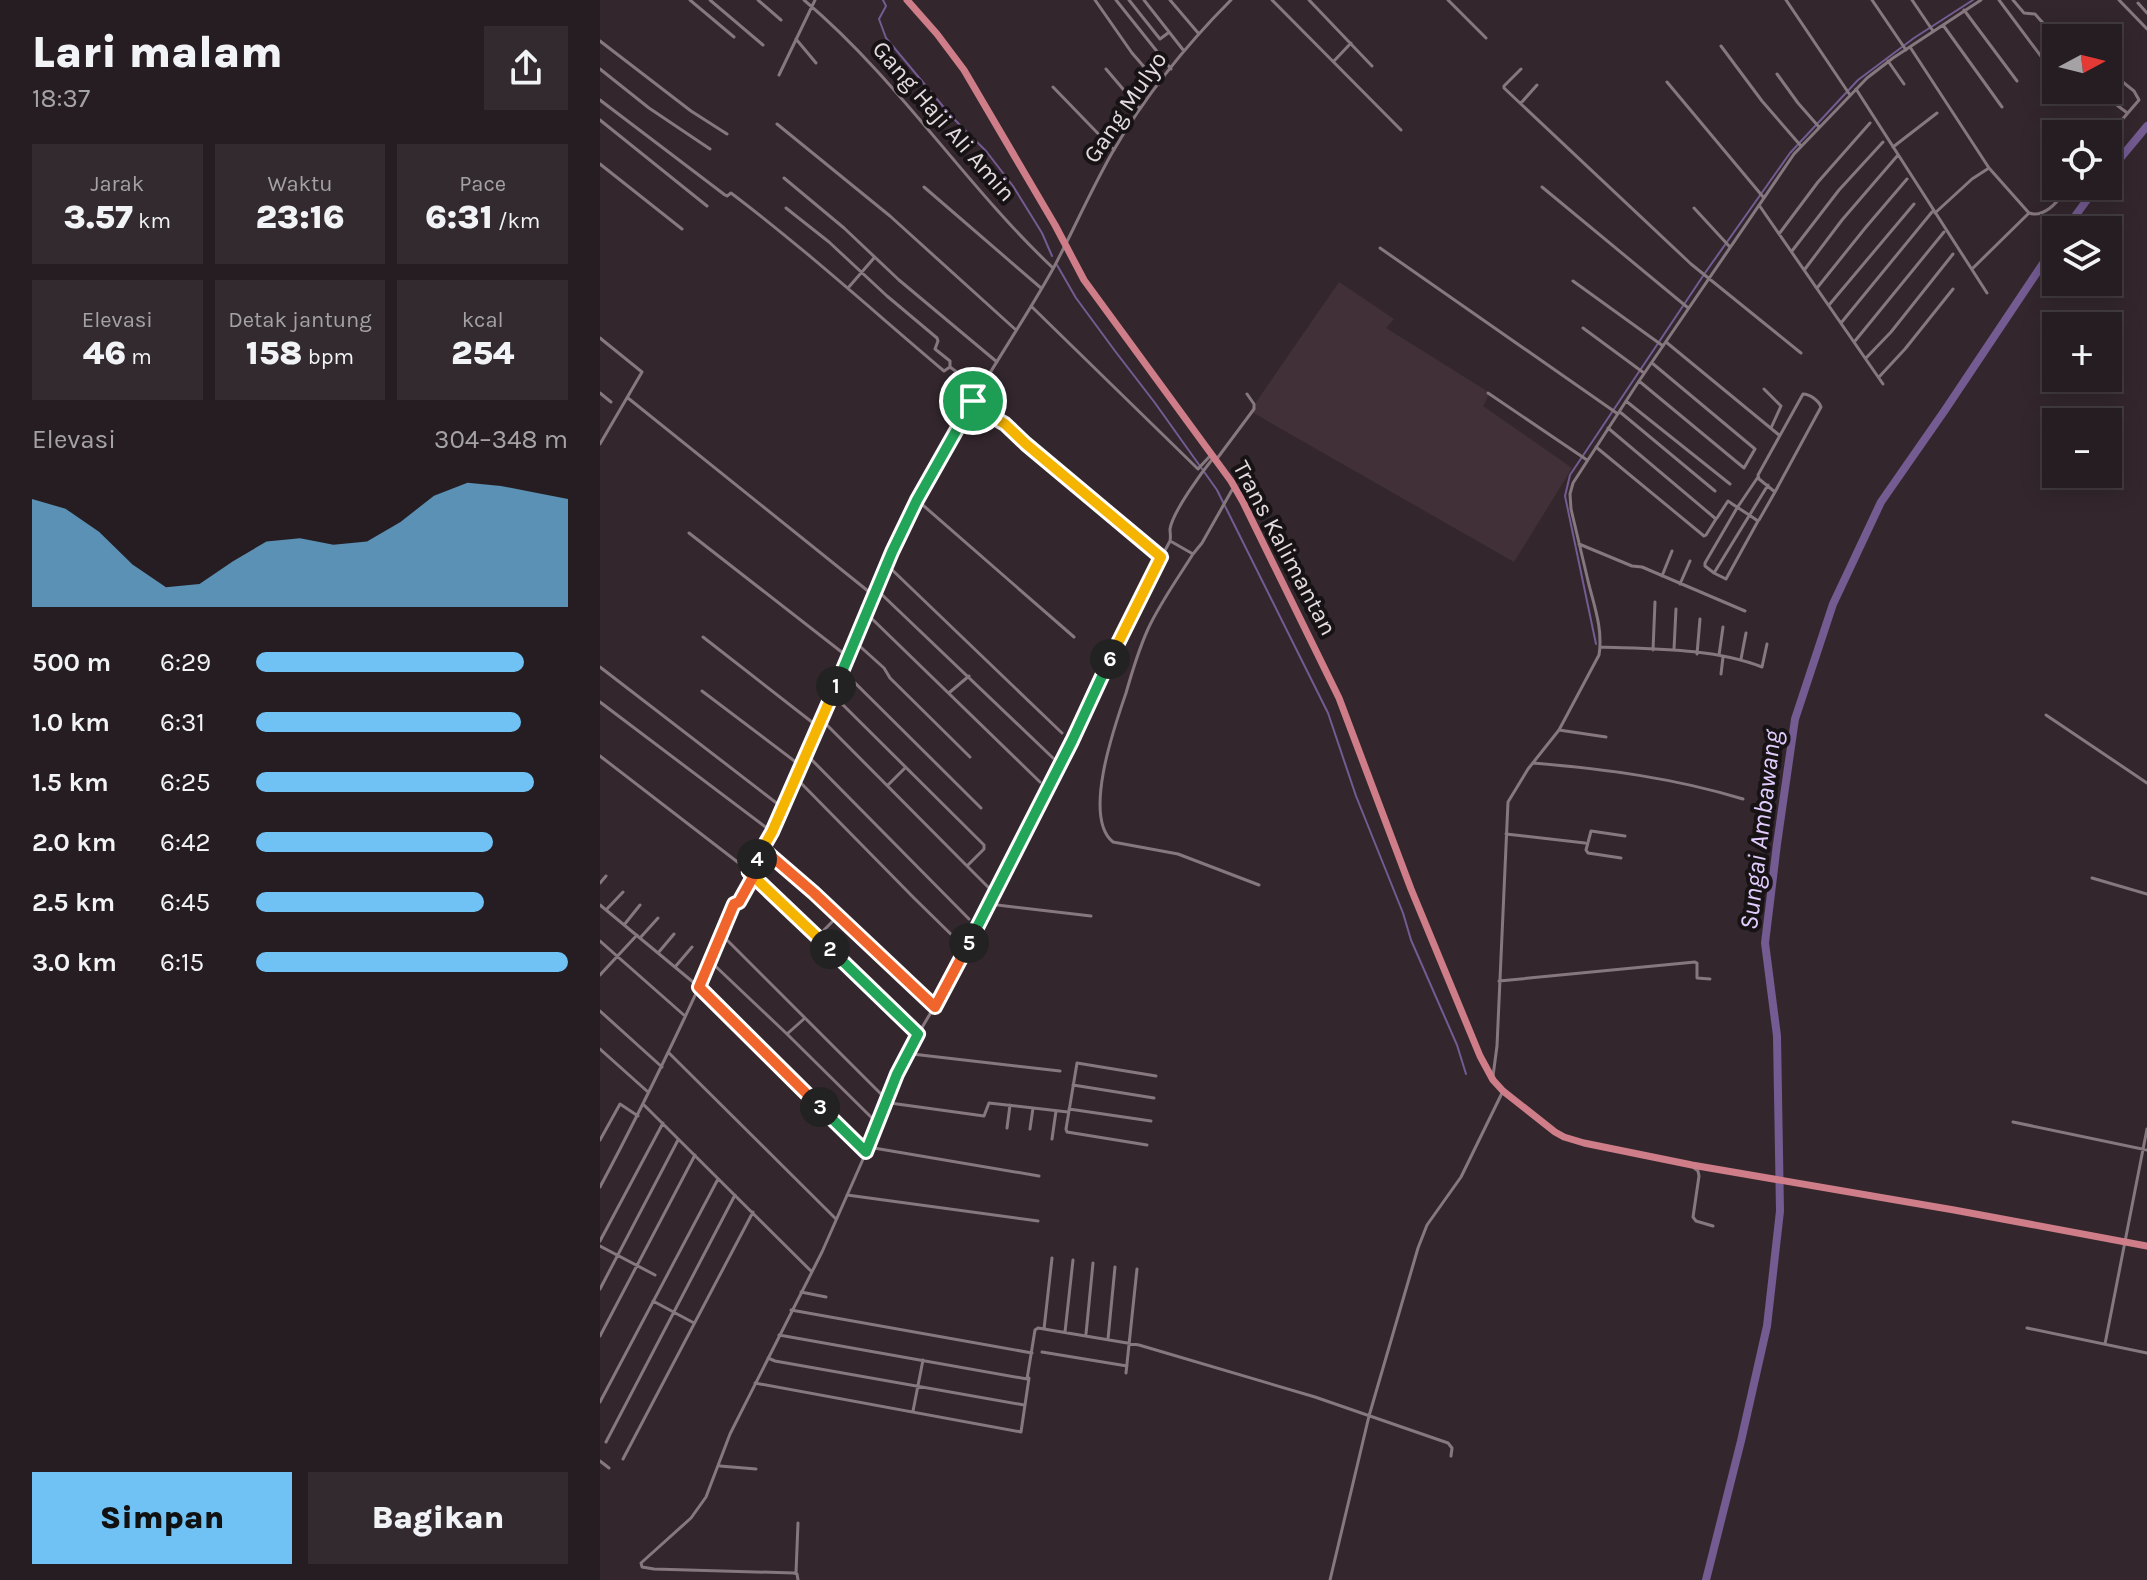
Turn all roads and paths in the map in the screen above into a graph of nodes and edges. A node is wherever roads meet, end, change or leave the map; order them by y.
1 (690, 0) edge
2 (710, 0) edge
3 (758, 0) edge
4 (804, 0) edge
5 (815, 0) edge
6 (907, 0) edge
7 (1095, 0) edge
8 (1116, 0) edge
9 (1129, 0) edge
10 (1144, 0) edge
11 (1170, 0) edge
12 (1231, 0) edge
13 (1272, 0) edge
14 (1309, 0) edge
15 (1448, 0) edge
16 (1786, 0) edge
17 (1872, 0) edge
18 (1912, 0) edge
19 (1970, 0) edge
20 (1981, 0) edge
21 (1999, 0) edge
22 (2013, 0) edge
23 (2119, 0) edge
24 (2138, 3) dead end
25 (1973, 5) junction
26 (812, 7) junction
27 (1964, 10) junction
28 (2147, 13) edge
29 (781, 20) dead end
30 (2044, 24) edge
31 (1943, 25) junction
32 (2147, 29) edge
33 (1933, 31) junction
34 (1169, 32) junction
35 (1199, 34) junction
36 (734, 37) dead end
37 (1486, 38) dead end
38 (796, 39) junction
39 (600, 41) edge
40 (1351, 43) junction
41 (763, 45) dead end
42 (1721, 46) dead end
43 (1908, 48) junction
44 (1184, 51) junction
45 (2042, 58) edge
46 (1333, 61) junction
47 (1888, 61) junction
48 (816, 63) dead end
49 (1372, 66) dead end
50 (600, 69) edge
51 (1106, 69) dead end
52 (1171, 69) junction
53 (1521, 69) dead end
54 (1777, 74) dead end
55 (779, 75) dead end
56 (2017, 81) dead end
57 (1667, 82) dead end
58 (2122, 82) edge
59 (1159, 84) junction
60 (1904, 84) dead end
61 (1537, 85) dead end
62 (1053, 87) dead end
63 (1856, 89) junction
64 (1850, 95) junction
65 (600, 100) edge
66 (1521, 103) junction
67 (2115, 104) edge
68 (2002, 107) dead end
69 (1140, 109) junction
70 (1937, 113) dead end
71 (2126, 113) junction
72 (600, 120) edge
73 (2121, 120) edge
74 (1870, 123) dead end
75 (777, 124) dead end
76 (1819, 127) junction
77 (1401, 130) dead end
78 (727, 134) dead end
79 (1883, 142) dead end
80 (1801, 146) junction
81 (1893, 147) junction
82 (710, 149) dead end
83 (1114, 150) junction
84 (1898, 155) junction
85 (600, 164) edge
86 (1989, 168) junction
87 (784, 178) dead end
88 (1907, 179) dead end
89 (924, 187) dead end
90 (1542, 187) dead end
91 (1764, 198) junction
92 (2056, 200) edge
93 (1914, 204) dead end
94 (1759, 205) junction
95 (707, 206) dead end
96 (786, 208) dead end
97 (1694, 208) dead end
98 (1934, 212) junction
99 (2029, 213) junction
100 (682, 229) dead end
101 (1944, 232) dead end
102 (1779, 234) junction
103 (1066, 246) junction
104 (1729, 246) junction
105 (1380, 248) dead end
106 (1792, 251) junction
107 (1953, 254) dead end
108 (875, 257) junction
109 (1054, 267) junction
110 (1805, 269) junction
111 (1971, 270) junction
112 (861, 273) junction
113 (1705, 276) junction
114 (1573, 281) dead end
115 (848, 288) junction
116 (1041, 288) junction
117 (1817, 288) junction
118 (1953, 289) dead end
119 (1987, 293) dead end
120 (1829, 305) junction
121 (1031, 306) junction
122 (1686, 306) junction
123 (1841, 323) junction
124 (1583, 328) dead end
125 (1016, 330) junction
126 (600, 338) edge
127 (1855, 341) junction
128 (1662, 344) junction
129 (1801, 353) dead end
130 (1866, 358) junction
131 (997, 362) junction
132 (1652, 363) junction
133 (950, 367) junction
134 (1641, 371) junction
135 (1879, 377) junction
136 (1639, 381) junction
137 (1883, 384) dead end
138 (980, 389) junction
139 (1764, 389) dead end
140 (600, 393) edge
141 (1488, 393) dead end
142 (1247, 394) dead end
143 (628, 398) junction
144 (973, 401) junction
145 (1626, 401) junction
146 (611, 402) dead end
147 (1618, 413) junction
148 (1608, 428) junction
149 (1770, 428) junction
150 (1779, 435) junction
151 (600, 444) edge
152 (1596, 447) junction
153 (1214, 457) junction
154 (1583, 458) junction
155 (1202, 468) junction
156 (1758, 477) junction
157 (1730, 484) dead end
158 (1768, 485) junction
159 (1235, 487) junction
160 (1715, 491) dead end
161 (1775, 492) junction
162 (917, 500) junction
163 (1737, 508) junction
164 (1749, 515) junction
165 (1716, 519) junction
166 (1758, 521) junction
167 (689, 533) dead end
168 (1170, 541) junction
169 (1579, 544) junction
170 (1672, 551) dead end
171 (1193, 554) junction
172 (1161, 557) junction
173 (1690, 561) dead end
174 (886, 564) junction
175 (1714, 573) junction
176 (1662, 576) junction
177 (1680, 584) junction
178 (876, 589) junction
179 (873, 595) junction
180 (1655, 602) dead end
181 (1676, 609) dead end
182 (1745, 611) dead end
183 (866, 613) junction
184 (1700, 619) dead end
185 (1723, 627) dead end
186 (1746, 633) dead end
187 (703, 637) dead end
188 (1074, 637) dead end
189 (854, 641) junction
190 (1767, 644) dead end
191 (1600, 647) junction
192 (1653, 650) junction
193 (1674, 651) junction
194 (1697, 654) junction
195 (1721, 656) junction
196 (848, 657) junction
197 (1741, 659) junction
198 (600, 667) edge
199 (843, 671) junction
200 (1721, 674) dead end
201 (969, 676) junction
202 (702, 691) dead end
203 (949, 693) junction
204 (833, 695) junction
205 (600, 702) edge
206 (2046, 715) dead end
207 (821, 719) junction
208 (818, 727) junction
209 (1559, 730) junction
210 (1062, 733) dead end
211 (1606, 737) dead end
212 (806, 754) junction
213 (600, 756) edge
214 (970, 757) dead end
215 (1053, 758) dead end
216 (1533, 763) junction
217 (801, 766) junction
218 (905, 768) junction
219 (796, 778) junction
220 (1040, 782) dead end
221 (2147, 783) edge
222 (887, 785) junction
223 (1743, 799) dead end
224 (783, 808) junction
225 (981, 808) dead end
226 (772, 832) junction
227 (1506, 834) junction
228 (1625, 836) dead end
229 (1587, 844) junction
230 (763, 849) junction
231 (1621, 858) dead end
232 (967, 866) junction
233 (749, 872) junction
234 (606, 876) dead end
235 (753, 877) junction
236 (2092, 878) dead end
237 (600, 883) edge
238 (1259, 885) dead end
239 (623, 892) dead end
240 (994, 894) junction
241 (2147, 894) edge
242 (989, 904) junction
243 (600, 905) edge
244 (640, 905) dead end
245 (606, 910) junction
246 (838, 915) junction
247 (1091, 916) dead end
248 (658, 918) dead end
249 (969, 919) dead end
250 (624, 925) junction
251 (824, 930) dead end
252 (674, 934) dead end
253 (722, 935) junction
254 (638, 937) junction
255 (600, 941) edge
256 (692, 947) dead end
257 (966, 949) junction
258 (658, 953) junction
259 (618, 956) junction
260 (710, 961) junction
261 (675, 967) junction
262 (600, 975) edge
263 (1710, 979) dead end
264 (1499, 981) junction
265 (699, 987) junction
266 (935, 1007) junction
267 (600, 1011) edge
268 (685, 1016) junction
269 (806, 1017) junction
270 (787, 1034) junction
271 (918, 1034) junction
272 (600, 1049) edge
273 (908, 1052) junction
274 (669, 1053) junction
275 (662, 1067) junction
276 (1060, 1071) dead end
277 (1156, 1076) dead end
278 (1493, 1080) junction
279 (1073, 1085) junction
280 (1503, 1091) junction
281 (649, 1093) junction
282 (1154, 1098) dead end
283 (887, 1100) junction
284 (644, 1105) junction
285 (1010, 1105) junction
286 (1033, 1108) junction
287 (1056, 1111) junction
288 (1069, 1111) junction
289 (638, 1116) junction
290 (871, 1117) dead end
291 (1151, 1121) dead end
292 (2013, 1122) dead end
293 (663, 1123) junction
294 (1007, 1128) dead end
295 (1030, 1129) dead end
296 (2147, 1129) edge
297 (678, 1139) junction
298 (1052, 1139) dead end
299 (600, 1140) edge
300 (1147, 1145) dead end
301 (2145, 1149) edge
302 (867, 1150) junction
303 (695, 1155) junction
304 (1692, 1165) junction
305 (1039, 1176) dead end
306 (718, 1179) junction
307 (600, 1187) edge
308 (735, 1195) junction
309 (847, 1195) junction
310 (753, 1212) junction
311 (836, 1219) junction
312 (1038, 1221) dead end
313 (1713, 1226) dead end
314 (2125, 1242) junction
315 (600, 1244) edge
316 (2147, 1246) edge
317 (619, 1256) junction
318 (1052, 1258) dead end
319 (1073, 1260) dead end
320 (1093, 1263) dead end
321 (636, 1266) junction
322 (1115, 1267) dead end
323 (1137, 1269) dead end
324 (811, 1271) junction
325 (655, 1275) dead end
326 (600, 1289) edge
327 (801, 1292) junction
328 (826, 1297) dead end
329 (653, 1301) junction
330 (791, 1310) junction
331 (675, 1313) junction
332 (694, 1323) junction
333 (2027, 1328) dead end
334 (1044, 1329) junction
335 (1065, 1333) junction
336 (779, 1335) junction
337 (600, 1336) edge
338 (1086, 1336) junction
339 (1108, 1340) junction
340 (1130, 1343) junction
341 (2105, 1344) junction
342 (1042, 1352) dead end
343 (1032, 1353) junction
344 (2147, 1353) edge
345 (768, 1358) junction
346 (923, 1360) junction
347 (1127, 1366) junction
348 (1126, 1373) dead end
349 (1029, 1378) junction
350 (755, 1383) junction
351 (918, 1386) junction
352 (600, 1402) edge
353 (1025, 1405) junction
354 (913, 1412) junction
355 (1369, 1416) junction
356 (606, 1442) dead end
357 (1451, 1456) dead end
358 (623, 1459) dead end
359 (600, 1461) edge
360 (718, 1466) junction
361 (609, 1468) dead end
362 (756, 1469) dead end
363 (798, 1523) dead end
364 (796, 1573) junction
365 (798, 1580) edge
366 (1330, 1580) edge

1 - 36 street
2 - 41 street
3 - 29 street
4 - 26 street, Gang Haji Ali Amin
5 - 26 street
6 - 103 highway, Trans Kalimantan
7 - 59 street
8 - 52 street
9 - 34 street
10 - 34 street
11 - 35 street
12 - 35 street, Gang Mulyo
13 - 46 street
14 - 40 street
15 - 37 street
16 - 64 street
17 - 43 street
18 - 33 street
19 - 25 street
20 - 25 street
21 - 45 street
22 - 30 street
23 - 32 street
24 - 28 street
25 - 27 street
26 - 38 street
26 - 109 street, Gang Haji Ali Amin
27 - 31 street
27 - 56 street
31 - 33 street
31 - 68 street
33 - 43 street
34 - 44 street
35 - 44 street, Gang Mulyo
38 - 48 street
38 - 55 street
39 - 78 street
40 - 46 street
40 - 49 street
42 - 80 street
43 - 47 street
43 - 86 street
44 - 52 street, Gang Mulyo
46 - 77 street
47 - 60 street
47 - 63 street
50 - 82 street
51 - 69 street
52 - 59 street, Gang Mulyo
53 - 66 street
54 - 76 street
57 - 91 street
58 - 71 street
59 - 69 street, Gang Mulyo
61 - 66 street
62 - 83 street
63 - 64 street
63 - 81 street
64 - 76 street
65 - 115 street
66 - 113 street
67 - 71 street
69 - 83 street, Gang Mulyo
70 - 81 street
71 - 73 street
72 - 95 street
74 - 102 street
75 - 125 street
76 - 80 street
79 - 106 street
80 - 91 street
81 - 84 street
83 - 103 street, Gang Mulyo
84 - 98 street
84 - 110 street
85 - 100 street
86 - 98 street
86 - 99 street
87 - 108 street
88 - 117 street
89 - 116 street
90 - 122 street
91 - 94 street
92 - 99 street
93 - 120 street
94 - 102 street
94 - 104 street
96 - 112 street
97 - 104 street
98 - 111 street
98 - 123 street
99 - 111 street
101 - 127 street
102 - 106 street
103 - 109 street, Gang Mulyo
103 - 153 highway, Trans Kalimantan
104 - 113 street
105 - 147 street
106 - 110 street
107 - 130 street
108 - 112 street
108 - 131 street
109 - 116 street, Gang Mulyo
110 - 117 street
111 - 119 street
112 - 115 street
112 - 133 street
113 - 122 street
113 - 129 street
114 - 128 street
115 - 133 street
116 - 121 street, Gang Mulyo
117 - 120 street
118 - 135 street
120 - 123 street
121 - 125 street, Gang Mulyo
121 - 155 street
122 - 128 street
123 - 127 street
124 - 134 street
125 - 131 street, Gang Mulyo
126 - 143 street
127 - 130 street
128 - 132 street
128 - 149 street
130 - 135 street
131 - 138 street, Gang Mulyo
132 - 134 street
132 - 136 street
133 - 138 street
134 - 136 street
135 - 137 street
136 - 145 street
138 - 144 street, Gang Mulyo
139 - 149 street
140 - 146 street
141 - 154 street
142 - 153 street
143 - 151 street
143 - 179 street
144 - 162 street, Gang Mulyo
144 - 172 street
145 - 147 street
145 - 157 street
147 - 148 street
147 - 160 street
148 - 152 street
148 - 165 street
149 - 150 street
150 - 156 street
150 - 161 street
152 - 154 street
152 - 165 street
153 - 155 street
153 - 159 highway, Trans Kalimantan
154 - 169 street
155 - 168 street
156 - 158 street
156 - 163 street
158 - 161 street
158 - 164 street
159 - 171 street
159 - 278 highway, Trans Kalimantan
161 - 166 street
162 - 174 street, Gang Mulyo
162 - 188 street
163 - 164 street
163 - 165 street
163 - 175 street
164 - 166 street
164 - 175 street
166 - 175 street
167 - 196 street
168 - 171 street
168 - 172 street
169 - 176 street
169 - 191 street
170 - 176 street
171 - 238 street
172 - 240 street
173 - 177 street
174 - 178 street, Gang Mulyo
174 - 210 street
176 - 177 street
177 - 182 street
178 - 179 street, Gang Mulyo
178 - 201 street
179 - 183 street, Gang Mulyo
180 - 192 street
181 - 193 street
183 - 189 street, Gang Mulyo
183 - 203 street
184 - 194 street
185 - 195 street
186 - 197 street
187 - 208 street
189 - 196 street, Gang Mulyo
189 - 214 street
190 - 197 street
191 - 192 street
191 - 209 street
192 - 193 street
193 - 194 street
194 - 195 street
195 - 197 street
195 - 200 street
196 - 199 street, Gang Mulyo
198 - 224 street
199 - 204 street, Gang Mulyo
199 - 225 street
201 - 203 street
201 - 215 street
202 - 217 street
203 - 220 street
204 - 207 street, Gang Mulyo
204 - 218 street
205 - 226 street
206 - 221 street
207 - 208 street, Gang Mulyo
207 - 222 street
208 - 212 street, Gang Mulyo
209 - 211 street
209 - 216 street
212 - 217 street, Gang Mulyo
212 - 249 street
213 - 233 street
216 - 223 street
216 - 227 street
217 - 219 street, Gang Mulyo
218 - 222 street
218 - 232 street
219 - 224 street, Gang Mulyo
219 - 257 street
222 - 232 street
224 - 226 street, Gang Mulyo
226 - 230 street, Gang Mulyo
227 - 229 street
227 - 264 street
228 - 229 street
229 - 231 street
230 - 233 street, Gang Mulyo
230 - 246 street
232 - 240 street
233 - 235 street
234 - 237 street
235 - 253 street
235 - 271 street
236 - 241 street
239 - 245 street
240 - 242 street
242 - 247 street
242 - 257 street
243 - 245 street
244 - 250 street
245 - 250 street
246 - 251 street
246 - 266 street
248 - 254 street
250 - 254 street
252 - 258 street
253 - 260 street
253 - 269 street
254 - 258 street
254 - 259 street
255 - 259 street
256 - 261 street
257 - 266 street
258 - 261 street
259 - 262 street
259 - 268 street
260 - 265 street
260 - 270 street
261 - 265 street
263 - 264 street
264 - 278 street
265 - 268 street
265 - 302 street
266 - 271 street
267 - 275 street
268 - 274 street
269 - 270 street
269 - 283 street
270 - 290 street
271 - 273 street
272 - 281 street
273 - 276 street
273 - 283 street
274 - 275 street
274 - 311 street
275 - 281 street
277 - 279 street
278 - 280 highway, Trans Kalimantan
279 - 282 street
279 - 288 street
280 - 304 highway, Trans Kalimantan
280 - 355 street
281 - 284 street
283 - 285 street
283 - 302 street
284 - 289 street
284 - 293 street
285 - 286 street
285 - 294 street
286 - 287 street
286 - 295 street
287 - 288 street
287 - 298 street
288 - 291 street
288 - 300 street
289 - 299 street
289 - 307 street
292 - 301 street
293 - 297 street
293 - 315 street
296 - 301 street
297 - 303 street
297 - 317 street
301 - 314 street
302 - 305 street
302 - 309 street
303 - 306 street
303 - 321 street
304 - 313 street
304 - 314 highway, Trans Kalimantan
306 - 308 street
306 - 329 street
308 - 310 street
308 - 331 street
309 - 311 street
309 - 312 street
310 - 324 street
310 - 332 street
311 - 324 street
314 - 316 highway, Trans Kalimantan
314 - 341 street
315 - 317 street
317 - 321 street
317 - 326 street
318 - 334 street
319 - 335 street
320 - 338 street
321 - 325 street
321 - 337 street
322 - 339 street
323 - 340 street
324 - 327 street
327 - 328 street
327 - 330 street
329 - 331 street
329 - 352 street
330 - 336 street
330 - 343 street
331 - 332 street
331 - 356 street
332 - 358 street
333 - 341 street
334 - 335 street
334 - 343 street
335 - 338 street
336 - 345 street
336 - 346 street
338 - 339 street
339 - 340 street
340 - 347 street
340 - 355 street
341 - 344 street
342 - 347 street
343 - 349 street
345 - 350 street
345 - 351 street
346 - 349 street
346 - 351 street
347 - 348 street
349 - 353 street
350 - 354 street
350 - 360 street
351 - 353 street
351 - 354 street
353 - 354 street
355 - 357 street
355 - 366 street
359 - 361 street
360 - 362 street
360 - 364 street
363 - 364 street
364 - 365 street

